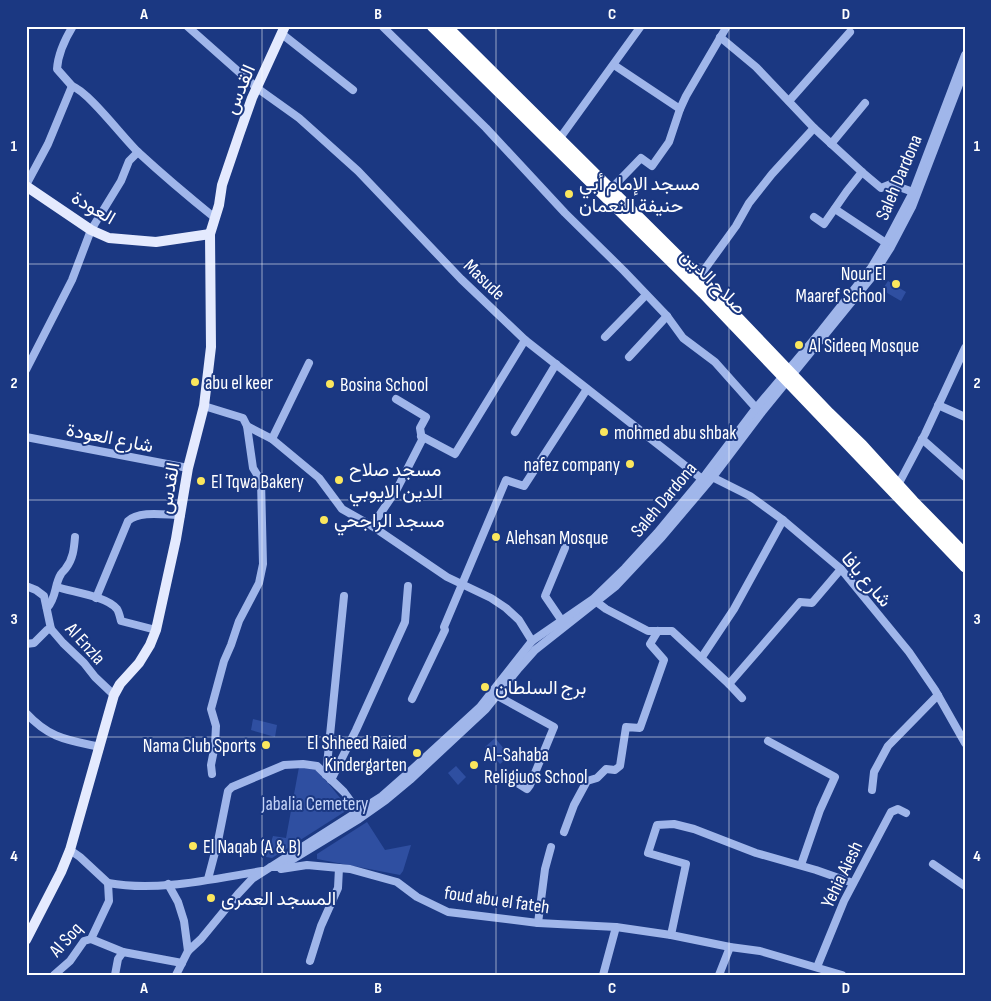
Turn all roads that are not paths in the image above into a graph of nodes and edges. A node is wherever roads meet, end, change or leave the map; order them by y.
1 (73, 26) edge
2 (187, 26) edge
3 (382, 26) edge
4 (432, 26) edge
5 (446, 26) edge
6 (641, 26) edge
7 (727, 26) edge
8 (283, 30) edge
9 (850, 32) dead end
10 (720, 37) junction
11 (965, 55) edge
12 (614, 65) junction
13 (965, 69) edge
14 (72, 86) junction
15 (258, 88) junction
16 (353, 90) dead end
17 (790, 101) junction
18 (865, 103) dead end
19 (680, 109) junction
20 (814, 128) junction
21 (560, 138) junction
22 (831, 144) junction
23 (138, 152) junction
24 (862, 172) junction
25 (26, 185) edge
26 (611, 189) junction
27 (913, 192) junction
28 (835, 209) junction
29 (814, 217) dead end
30 (215, 218) junction
31 (91, 230) junction
32 (210, 234) junction
33 (886, 243) junction
34 (699, 277) junction
35 (646, 294) junction
36 (667, 316) junction
37 (605, 336) dead end
38 (525, 340) junction
39 (965, 348) edge
40 (629, 357) dead end
41 (309, 363) dead end
42 (556, 364) junction
43 (26, 370) edge
44 (788, 376) junction
45 (587, 389) junction
46 (396, 399) dead end
47 (938, 405) junction
48 (204, 406) junction
49 (756, 408) junction
50 (965, 417) edge
51 (247, 426) junction
52 (514, 432) dead end
53 (421, 436) junction
54 (26, 437) edge
55 (272, 439) junction
56 (922, 439) junction
57 (188, 468) junction
58 (707, 477) junction
59 (965, 477) edge
60 (898, 485) junction
61 (181, 515) junction
62 (783, 520) junction
63 (372, 526) junction
64 (75, 537) dead end
65 (565, 548) dead end
66 (965, 554) edge
67 (965, 567) edge
68 (841, 569) junction
69 (462, 585) junction
70 (26, 586) edge
71 (408, 586) dead end
72 (57, 587) junction
73 (344, 596) dead end
74 (96, 598) junction
75 (595, 600) junction
76 (47, 608) junction
77 (562, 621) junction
78 (52, 629) junction
79 (156, 630) junction
80 (658, 631) junction
81 (532, 642) junction
82 (26, 644) edge
83 (702, 657) junction
84 (729, 684) junction
85 (114, 695) junction
86 (495, 695) junction
87 (938, 695) junction
88 (742, 698) dead end
89 (412, 699) dead end
90 (26, 713) edge
91 (768, 741) dead end
92 (965, 743) edge
93 (100, 746) junction
94 (212, 774) dead end
95 (329, 777) junction
96 (511, 778) dead end
97 (872, 790) dead end
98 (358, 811) junction
99 (906, 813) dead end
100 (564, 832) dead end
101 (551, 848) dead end
102 (70, 850) junction
103 (933, 864) dead end
104 (801, 865) junction
105 (339, 868) junction
106 (269, 869) junction
107 (208, 880) junction
108 (108, 883) junction
109 (854, 883) junction
110 (168, 884) junction
111 (965, 886) edge
112 (538, 923) junction
113 (616, 927) junction
114 (671, 935) junction
115 (91, 939) junction
116 (26, 940) edge
117 (730, 947) junction
118 (188, 951) junction
119 (123, 952) junction
120 (310, 962) dead end
121 (182, 963) junction
122 (817, 967) junction
123 (829, 973) edge
124 (54, 975) edge
125 (115, 975) edge
126 (176, 975) edge
127 (603, 975) edge
128 (720, 975) edge
129 (842, 975) edge

1 - 14 street
2 - 15 street, Masude
3 - 35 street
4 - 44 highway, صلاح الدين
5 - 21 highway, صلاح الدين
6 - 12 street
7 - 10 street
8 - 15 main road, القدس
8 - 16 street
9 - 17 street
10 - 17 street
10 - 19 street
11 - 27 street, Saleh Dardona
12 - 19 street
12 - 21 street
13 - 44 street, Saleh Dardona
14 - 23 street
14 - 25 street
15 - 30 main road, القدس
15 - 38 street, Masude
17 - 20 street
18 - 22 street
19 - 26 street
20 - 22 street
20 - 34 street
21 - 26 highway, صلاح الدين
22 - 24 street
23 - 30 street
23 - 31 street
24 - 27 street
24 - 28 street
25 - 31 main road, العودة
26 - 34 highway, صلاح الدين
27 - 33 street, Saleh Dardona
28 - 29 street
28 - 33 street
30 - 32 main road, القدس
31 - 32 main road, العودة
31 - 43 street
32 - 48 main road, القدس
33 - 44 street, Saleh Dardona
34 - 44 highway, صلاح الدين
35 - 36 street
35 - 37 street
36 - 40 street
36 - 49 street
38 - 42 street, Masude
38 - 53 street
39 - 47 street
41 - 55 street
42 - 45 street, Masude
42 - 52 street
44 - 49 street, Saleh Dardona
44 - 58 street, Saleh Dardona
44 - 60 highway, صلاح الدين
44 - 67 highway, صلاح الدين
45 - 58 street, Masude
45 - 69 street
46 - 53 street
47 - 50 street
47 - 56 street
48 - 51 street
48 - 57 main road, القدس
49 - 58 street, Saleh Dardona
51 - 55 street
51 - 94 street
53 - 63 street
54 - 57 street, شارع العودة
55 - 63 street
56 - 59 street
56 - 60 street
57 - 61 main road, القدس
58 - 62 street, شارع يافا
58 - 75 street, Saleh Dardona
60 - 66 highway, صلاح الدين
61 - 74 street
61 - 79 main road, القدس
62 - 68 street, شارع يافا
62 - 83 street
63 - 69 street
64 - 72 street
65 - 77 street
68 - 84 street
68 - 87 street, شارع يافا
69 - 81 street
69 - 89 street
70 - 76 street, Al Enzla
71 - 95 street
72 - 74 street
72 - 76 street
73 - 95 street
74 - 79 street
75 - 77 street, Saleh Dardona
75 - 80 street
75 - 86 street, Saleh Dardona
76 - 78 street, Al Enzla
77 - 81 street, Saleh Dardona
78 - 82 street
78 - 85 street, Al Enzla
79 - 85 main road, القدس
80 - 83 street
80 - 100 street
81 - 86 street, Saleh Dardona
83 - 84 street
84 - 88 street
85 - 93 main road, القدس
86 - 96 street
86 - 98 street, Saleh Dardona
86 - 106 street, Saleh Dardona
87 - 92 street, شارع يافا
87 - 97 street
90 - 93 street
91 - 104 street
93 - 102 main road, القدس
95 - 98 street
95 - 107 street
98 - 106 street, Saleh Dardona
99 - 109 street, Yehia Aiesh
101 - 112 street
102 - 108 street
102 - 116 main road, القدس
103 - 111 street
104 - 109 street
104 - 114 street
105 - 106 street, foud abu el fateh
105 - 112 street, foud abu el fateh
105 - 120 street
106 - 107 street, foud abu el fateh
106 - 118 street, Saleh Dardona
107 - 110 street, foud abu el fateh
108 - 110 street, foud abu el fateh
108 - 115 street, Al Soq
109 - 122 street, Yehia Aiesh
110 - 118 street
112 - 113 street, foud abu el fateh
113 - 114 street, foud abu el fateh
113 - 127 street
114 - 117 street, foud abu el fateh
115 - 119 street
115 - 124 street, Al Soq
117 - 122 street, foud abu el fateh
117 - 128 street
118 - 121 street, Saleh Dardona
119 - 121 street
119 - 125 street
121 - 126 street, Saleh Dardona
122 - 123 street, foud abu el fateh
123 - 129 street, foud abu el fateh

